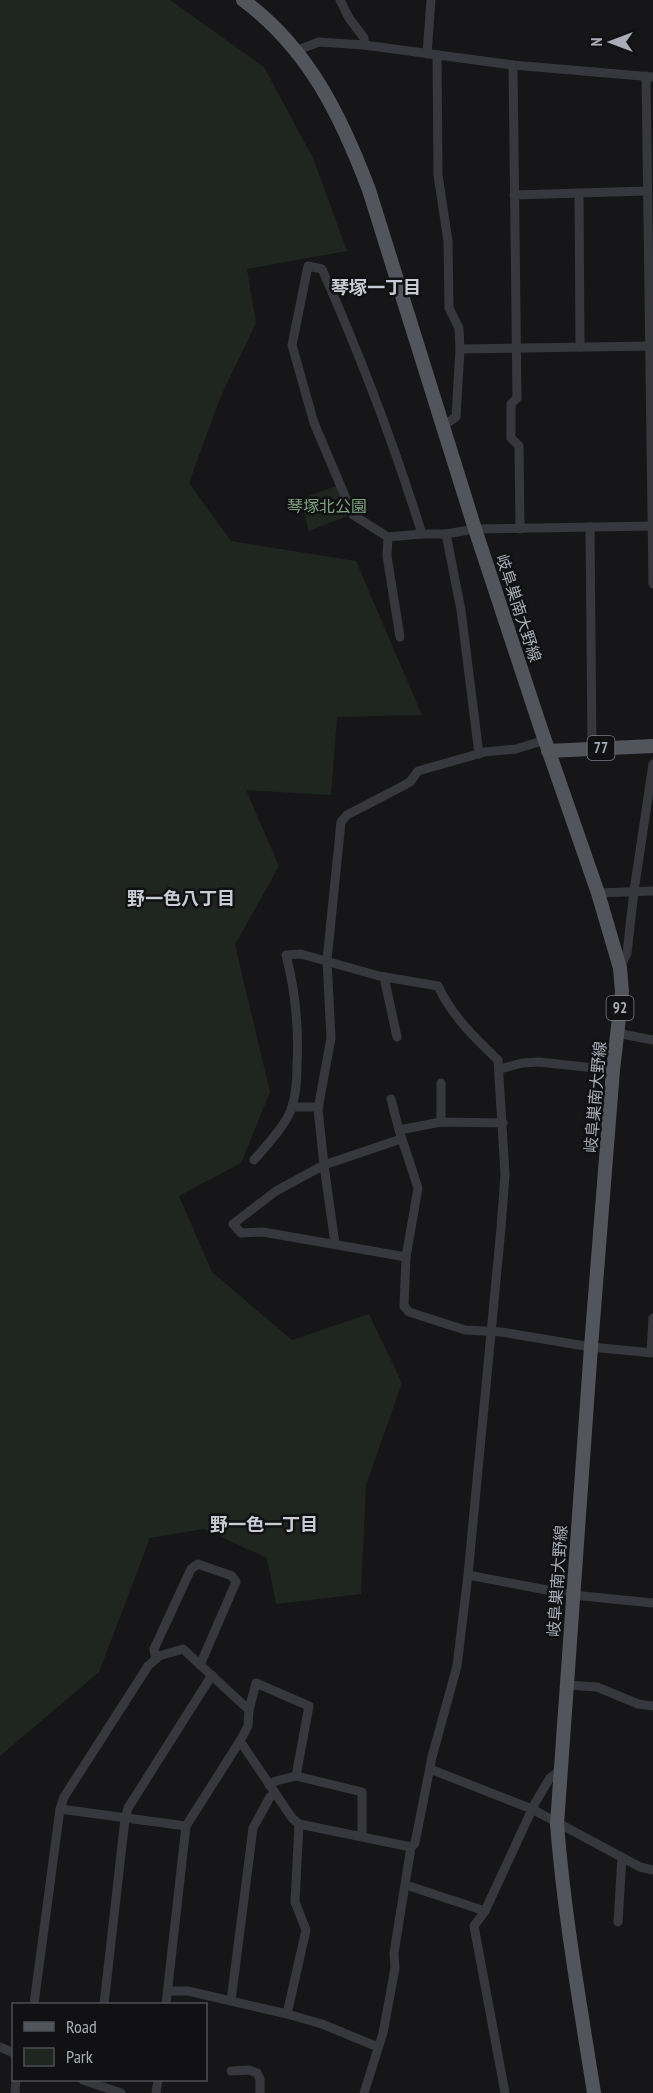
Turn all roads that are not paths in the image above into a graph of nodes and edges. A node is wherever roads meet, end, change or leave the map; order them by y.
1 (243, 0) edge
2 (340, 0) edge
3 (431, 0) edge
4 (364, 45) junction
5 (295, 51) junction
6 (427, 54) junction
7 (437, 55) junction
8 (513, 65) junction
9 (653, 67) edge
10 (649, 77) edge
11 (649, 185) edge
12 (579, 193) junction
13 (514, 195) junction
14 (651, 346) edge
15 (580, 347) junction
16 (516, 348) junction
17 (460, 349) junction
18 (444, 426) junction
19 (653, 526) edge
20 (590, 527) junction
21 (475, 529) junction
22 (520, 529) junction
23 (422, 534) junction
24 (446, 534) junction
25 (388, 537) junction
26 (653, 584) edge
27 (400, 637) dead end
28 (547, 745) junction
29 (653, 746) edge
30 (592, 749) junction
31 (479, 754) junction
32 (653, 764) edge
33 (634, 891) junction
34 (653, 891) edge
35 (598, 893) junction
36 (327, 960) junction
37 (620, 968) junction
38 (384, 977) junction
39 (617, 1033) junction
40 (397, 1037) dead end
41 (653, 1040) edge
42 (500, 1069) junction
43 (614, 1070) junction
44 (441, 1083) dead end
45 (391, 1099) dead end
46 (292, 1107) junction
47 (319, 1107) junction
48 (441, 1122) junction
49 (503, 1123) junction
50 (400, 1135) junction
51 (254, 1160) dead end
52 (324, 1165) junction
53 (335, 1244) junction
54 (406, 1257) junction
55 (653, 1318) edge
56 (492, 1333) junction
57 (591, 1347) junction
58 (652, 1352) edge
59 (468, 1575) junction
60 (573, 1595) junction
61 (653, 1604) edge
62 (156, 1659) junction
63 (200, 1665) junction
64 (212, 1676) junction
65 (566, 1685) junction
66 (653, 1706) edge
67 (249, 1710) junction
68 (240, 1741) junction
69 (430, 1768) junction
70 (561, 1770) junction
71 (296, 1776) junction
72 (272, 1789) junction
73 (60, 1809) junction
74 (532, 1809) junction
75 (125, 1819) junction
76 (299, 1824) junction
77 (557, 1824) junction
78 (186, 1826) junction
79 (362, 1837) junction
80 (411, 1847) junction
81 (621, 1857) junction
82 (653, 1870) edge
83 (406, 1885) junction
84 (485, 1911) junction
85 (618, 1922) dead end
86 (168, 1990) junction
87 (231, 2001) junction
88 (34, 2003) edge
89 (104, 2003) edge
90 (166, 2003) edge
91 (287, 2014) junction
92 (378, 2047) junction
93 (231, 2071) dead end
94 (94, 2086) edge
95 (122, 2093) edge
96 (260, 2093) edge
97 (364, 2093) edge
98 (505, 2093) edge
99 (594, 2093) edge

1 - 5 main road, 岐阜巣南大野線 / 92
2 - 4 street
3 - 6 street
4 - 5 street
4 - 6 street
5 - 18 main road, 岐阜巣南大野線 / 92
6 - 7 street
7 - 8 street
7 - 17 street
8 - 10 street
8 - 13 street
9 - 10 street
10 - 11 street
11 - 12 street
11 - 14 street
12 - 13 street
12 - 15 street
13 - 16 street
14 - 15 street
14 - 19 street
15 - 16 street
16 - 17 street
16 - 22 street
17 - 18 street
18 - 21 main road, 岐阜巣南大野線 / 92
19 - 20 street
19 - 26 street
20 - 22 street
20 - 30 street
21 - 22 street
21 - 24 street
21 - 28 main road, 岐阜巣南大野線 / 92
23 - 24 street
23 - 25 street
23 - 25 street
24 - 31 street
25 - 27 street
28 - 30 main road, 77
28 - 31 street
28 - 35 main road, 岐阜巣南大野線 / 92
29 - 30 main road, 77
31 - 36 street
32 - 33 street
33 - 34 street
33 - 35 street
33 - 37 street
35 - 37 main road, 岐阜巣南大野線 / 92
36 - 38 street
36 - 46 street
36 - 47 street
37 - 39 main road, 岐阜巣南大野線 / 92
38 - 40 street
38 - 42 street
39 - 41 street
39 - 43 main road, 岐阜巣南大野線 / 92
42 - 43 street
42 - 49 street
43 - 57 main road, 岐阜巣南大野線 / 92
44 - 48 street
45 - 50 street
46 - 47 street
46 - 51 street
47 - 52 street
48 - 49 street
48 - 50 street
49 - 56 street
50 - 52 street
50 - 54 street
52 - 53 street
52 - 53 street
53 - 54 street
54 - 56 street
55 - 58 street
56 - 57 street
56 - 59 street
57 - 58 street
57 - 60 main road, 岐阜巣南大野線 / 92
59 - 60 street
59 - 69 street
60 - 61 street
60 - 65 main road, 岐阜巣南大野線 / 92
62 - 63 street
62 - 63 street
62 - 73 street
63 - 64 street
64 - 67 street
64 - 75 street
65 - 66 street
65 - 70 main road, 岐阜巣南大野線 / 92
67 - 68 street
67 - 71 street
68 - 72 street
68 - 78 street
69 - 74 street
69 - 80 street
70 - 74 street
70 - 77 main road, 岐阜巣南大野線 / 92
71 - 72 street
71 - 79 street
72 - 76 street
72 - 87 street
73 - 75 street
73 - 88 street
74 - 77 street
74 - 84 street
75 - 78 street
75 - 89 street
76 - 79 street
76 - 91 street
77 - 81 street
77 - 99 main road, 岐阜巣南大野線 / 92
78 - 86 street
79 - 80 street
80 - 83 street
81 - 82 street
81 - 85 street
83 - 84 street
83 - 92 street
84 - 98 street
86 - 87 street
86 - 90 street
87 - 91 street
91 - 92 street
92 - 97 street
93 - 96 street
94 - 95 street

